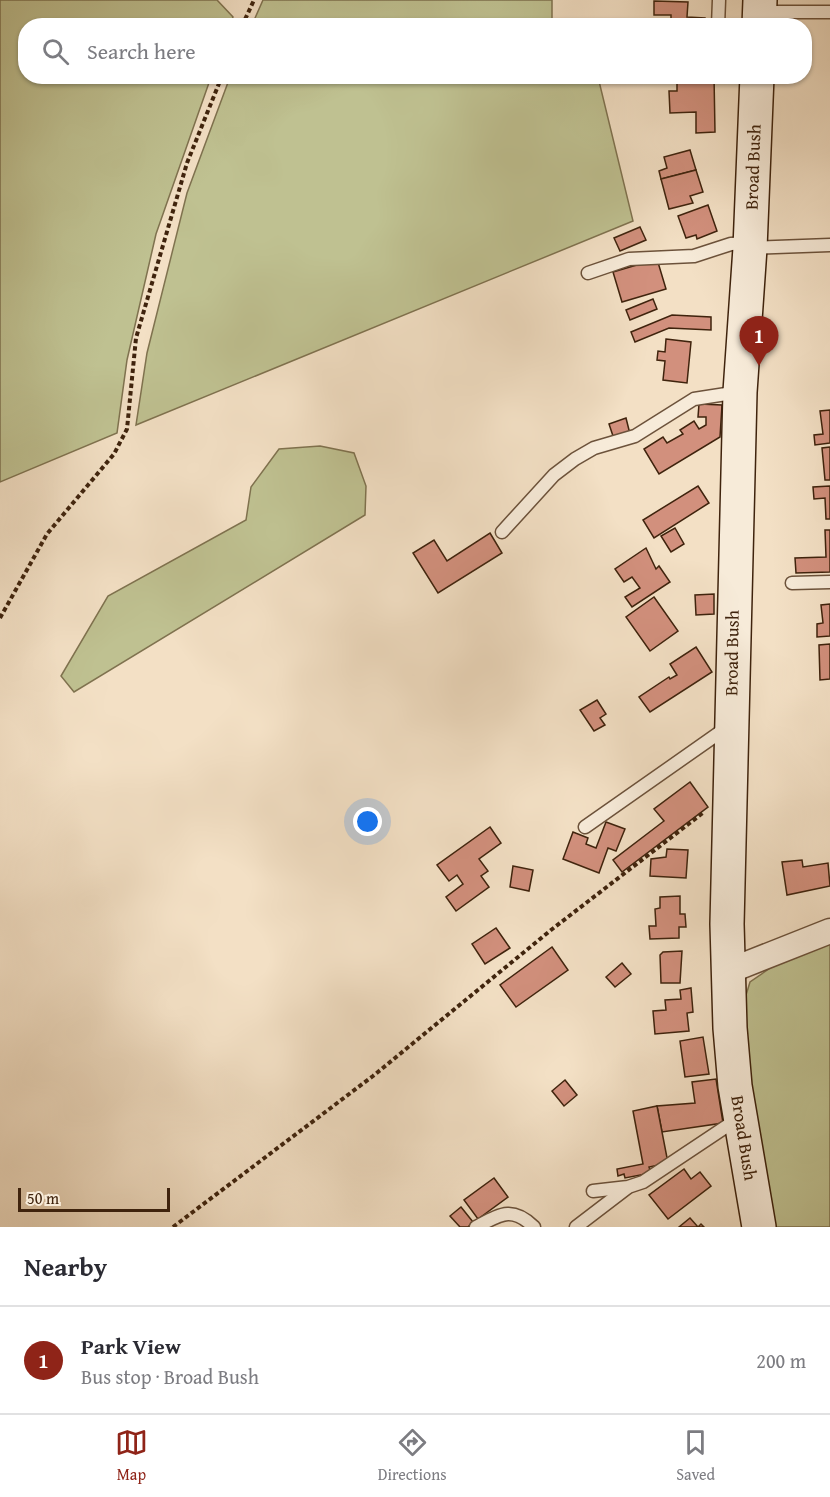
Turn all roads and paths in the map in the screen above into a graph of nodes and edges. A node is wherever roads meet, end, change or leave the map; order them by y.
1 (254, 0) edge
2 (719, 0) edge
3 (759, 12) edge
4 (830, 12) edge
5 (246, 18) edge
6 (718, 18) edge
7 (219, 84) edge
8 (757, 84) edge
9 (830, 245) edge
10 (750, 246) junction
11 (588, 273) dead end
12 (740, 392) junction
13 (502, 531) dead end
14 (830, 582) edge
15 (792, 583) dead end
16 (0, 618) edge
17 (730, 726) junction
18 (729, 799) junction
19 (585, 827) dead end
20 (830, 931) edge
21 (729, 971) junction
22 (740, 1118) junction
23 (628, 1187) junction
24 (593, 1191) dead end
25 (173, 1227) edge
26 (476, 1227) edge
27 (534, 1227) edge
28 (576, 1227) edge
29 (759, 1227) edge

1 - 5 path
2 - 6 lane
3 - 4 lane
7 - 16 path
8 - 10 main road, Broad Bush
9 - 10 lane
10 - 11 lane
10 - 12 main road, Broad Bush
12 - 13 lane
12 - 17 main road, Broad Bush
14 - 15 lane
17 - 18 main road, Broad Bush
17 - 19 lane
18 - 21 main road, Broad Bush
18 - 25 path
20 - 21 street
21 - 22 main road, Broad Bush
22 - 23 lane
22 - 29 main road, Broad Bush
23 - 24 lane
23 - 28 lane
26 - 27 lane

